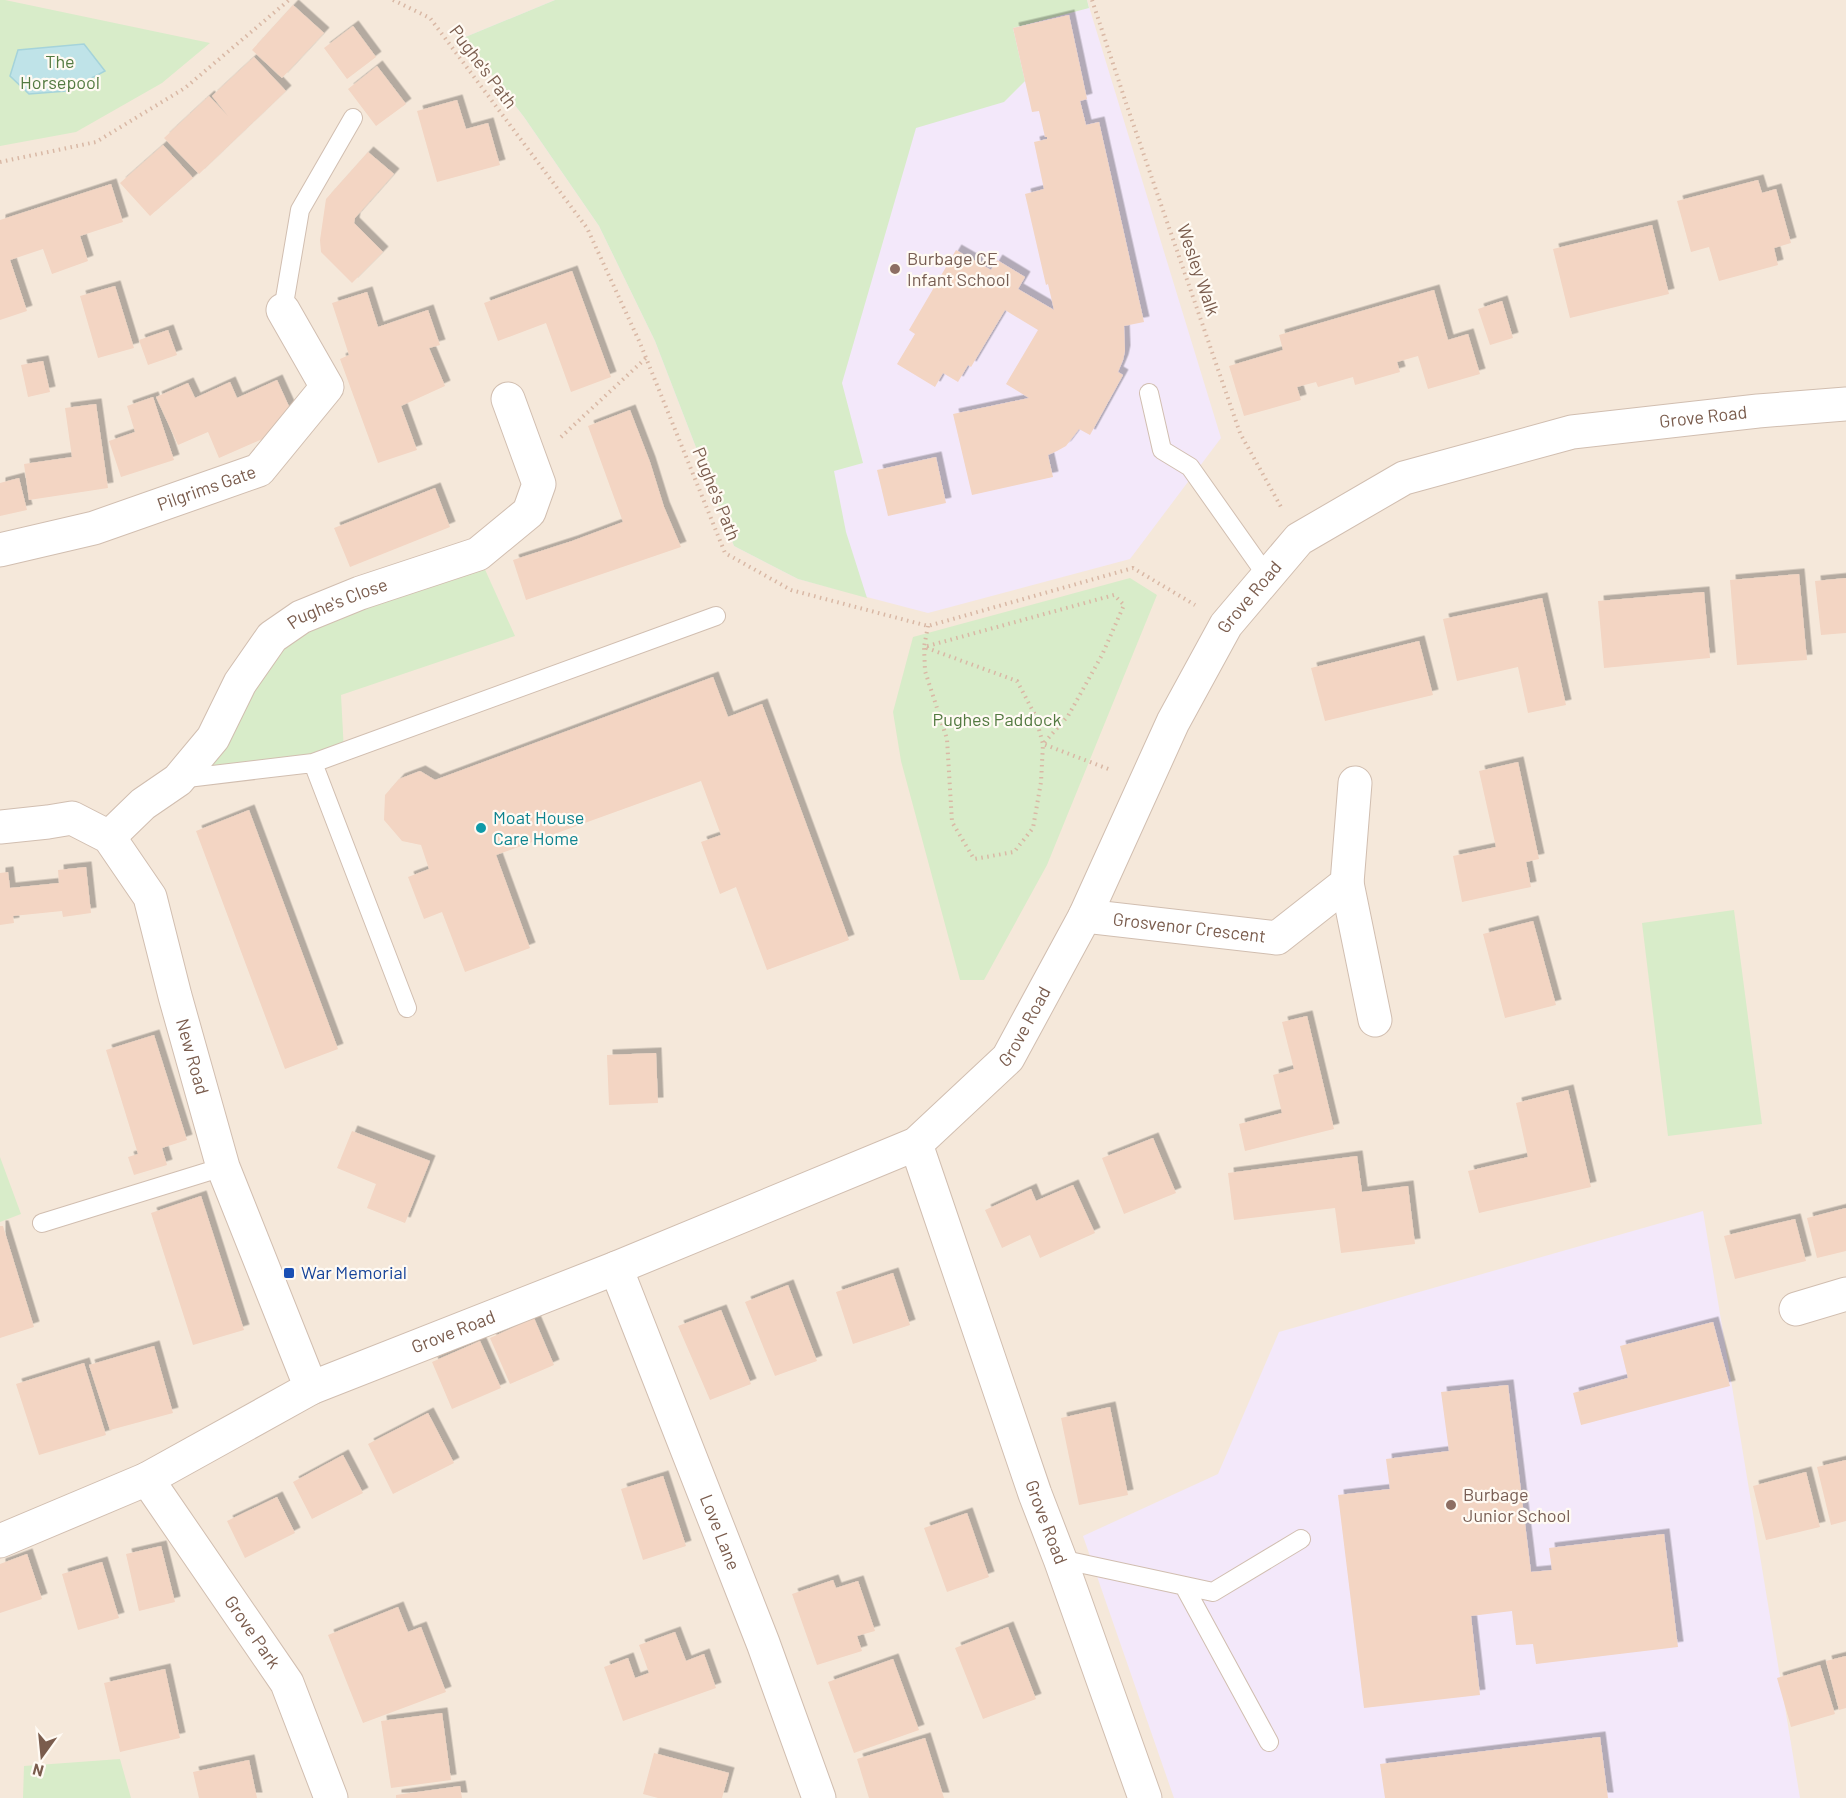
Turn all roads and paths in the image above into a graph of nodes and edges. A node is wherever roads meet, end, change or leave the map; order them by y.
1 (289, 0) edge
2 (393, 0) edge
3 (1092, 0) edge
4 (353, 118) dead end
5 (0, 162) edge
6 (283, 310) joint
7 (646, 358) junction
8 (1149, 393) dead end
9 (508, 399) dead end
10 (1846, 404) edge
11 (532, 464) junction
12 (1299, 539) junction
13 (0, 550) edge
14 (1267, 576) junction
15 (716, 616) dead end
16 (1226, 625) junction
17 (928, 626) junction
18 (924, 646) junction
19 (1043, 744) junction
20 (313, 763) junction
21 (178, 780) junction
22 (1145, 783) junction
23 (1355, 783) dead end
24 (0, 827) edge
25 (109, 837) junction
26 (1347, 883) junction
27 (1085, 916) junction
28 (407, 1008) dead end
29 (1375, 1020) dead end
30 (916, 1144) junction
31 (223, 1167) junction
32 (42, 1223) dead end
33 (616, 1268) junction
34 (1846, 1294) edge
35 (1796, 1309) dead end
36 (311, 1388) junction
37 (147, 1479) junction
38 (1301, 1539) dead end
39 (0, 1541) edge
40 (1060, 1559) junction
41 (1184, 1586) junction
42 (1269, 1742) dead end
43 (332, 1798) edge
44 (819, 1798) edge
45 (1145, 1798) edge

1 - 5 path
2 - 7 path, Pughe's Path
3 - 12 path, Wesley Walk
4 - 6 lane
6 - 13 street, Pilgrims Gate
7 - 11 path
7 - 17 path, Pughe's Path
8 - 14 lane
9 - 11 street, Pughe's Close
10 - 12 street, Grove Road
11 - 21 street, Pughe's Close
12 - 14 street, Grove Road
14 - 16 street, Grove Road
15 - 20 lane
16 - 17 path
16 - 22 street, Grove Road
17 - 18 path
18 - 19 path
18 - 19 path
18 - 19 path
19 - 22 path
20 - 21 lane
20 - 28 lane
21 - 25 street, Pughe's Close
22 - 27 street, Grove Road
23 - 26 street
24 - 25 street, New Road
25 - 31 street, New Road
26 - 27 street, Grosvenor Crescent
26 - 29 street
27 - 30 street, Grove Road
30 - 33 street, Grove Road
30 - 40 street, Grove Road
31 - 32 lane
31 - 36 street, New Road
33 - 36 street, Grove Road
33 - 44 street, Love Lane
34 - 35 street
36 - 37 street, Grove Road
37 - 39 street, Grove Road
37 - 43 street, Grove Park
38 - 41 lane
40 - 41 lane
40 - 45 street, Grove Road
41 - 42 lane

